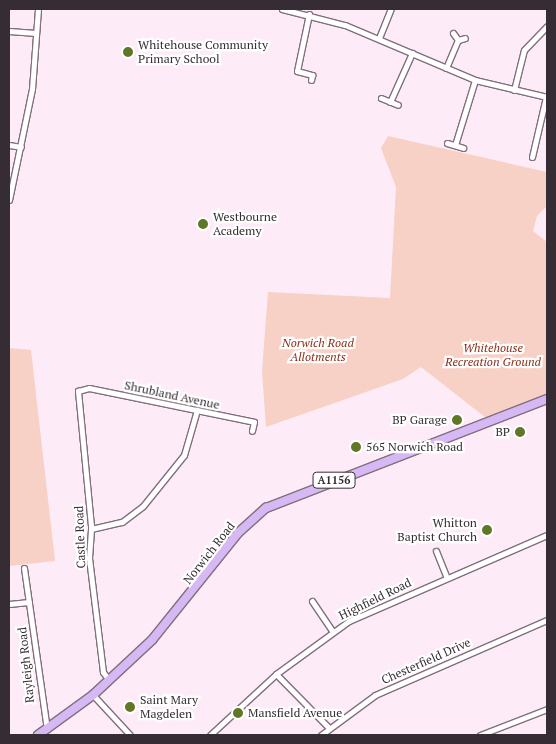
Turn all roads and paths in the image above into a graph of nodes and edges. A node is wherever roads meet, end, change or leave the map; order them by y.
1 (38, 9) edge
2 (282, 9) edge
3 (392, 9) edge
4 (308, 12) edge
5 (547, 26) edge
6 (9, 31) edge
7 (36, 33) junction
8 (453, 33) dead end
9 (378, 38) junction
10 (465, 38) dead end
11 (458, 40) junction
12 (412, 53) junction
13 (446, 68) junction
14 (311, 80) dead end
15 (475, 80) junction
16 (514, 90) junction
17 (547, 97) edge
18 (382, 98) dead end
19 (390, 102) junction
20 (398, 105) dead end
21 (447, 143) dead end
22 (9, 145) edge
23 (455, 145) junction
24 (21, 148) junction
25 (463, 148) dead end
26 (532, 157) dead end
27 (9, 200) edge
28 (78, 391) joint
29 (547, 399) edge
30 (196, 410) junction
31 (252, 430) dead end
32 (91, 529) junction
33 (547, 535) edge
34 (436, 551) dead end
35 (24, 568) dead end
36 (446, 576) junction
37 (312, 601) dead end
38 (29, 602) junction
39 (9, 604) edge
40 (547, 620) edge
41 (333, 632) junction
42 (276, 674) junction
43 (109, 680) junction
44 (92, 694) junction
45 (547, 710) edge
46 (328, 727) junction
47 (47, 729) junction
48 (38, 735) edge
49 (130, 735) edge
50 (210, 735) edge
51 (321, 735) edge
52 (480, 735) edge

1 - 7 street
2 - 4 street
3 - 9 street
4 - 9 street
4 - 14 street
5 - 16 street
6 - 7 street
7 - 24 street
8 - 11 street
9 - 12 street
10 - 11 street
11 - 13 street
12 - 13 street
12 - 19 street
13 - 15 street
15 - 16 street
15 - 23 street
16 - 17 street
17 - 26 street
18 - 19 street
19 - 20 street
21 - 23 street
22 - 24 street
23 - 25 street
24 - 27 street
28 - 30 street, Shrubland Avenue
28 - 32 street, Castle Road
29 - 43 main road, Norwich Road / A1156
30 - 31 street, Shrubland Avenue
30 - 32 street
32 - 43 street, Castle Road
33 - 36 street, Highfield Road
34 - 36 street
35 - 38 street, Rayleigh Road
36 - 41 street, Highfield Road
37 - 41 street
38 - 39 street
38 - 47 street, Rayleigh Road
40 - 46 street, Chesterfield Drive
41 - 42 street, Highfield Road
42 - 46 street
42 - 50 street, Highfield Road
43 - 44 main road, Norwich Road / A1156
44 - 47 main road, Norwich Road / A1156
44 - 49 street
45 - 52 street
46 - 51 street, Chesterfield Drive
47 - 48 main road, Norwich Road / A1156

